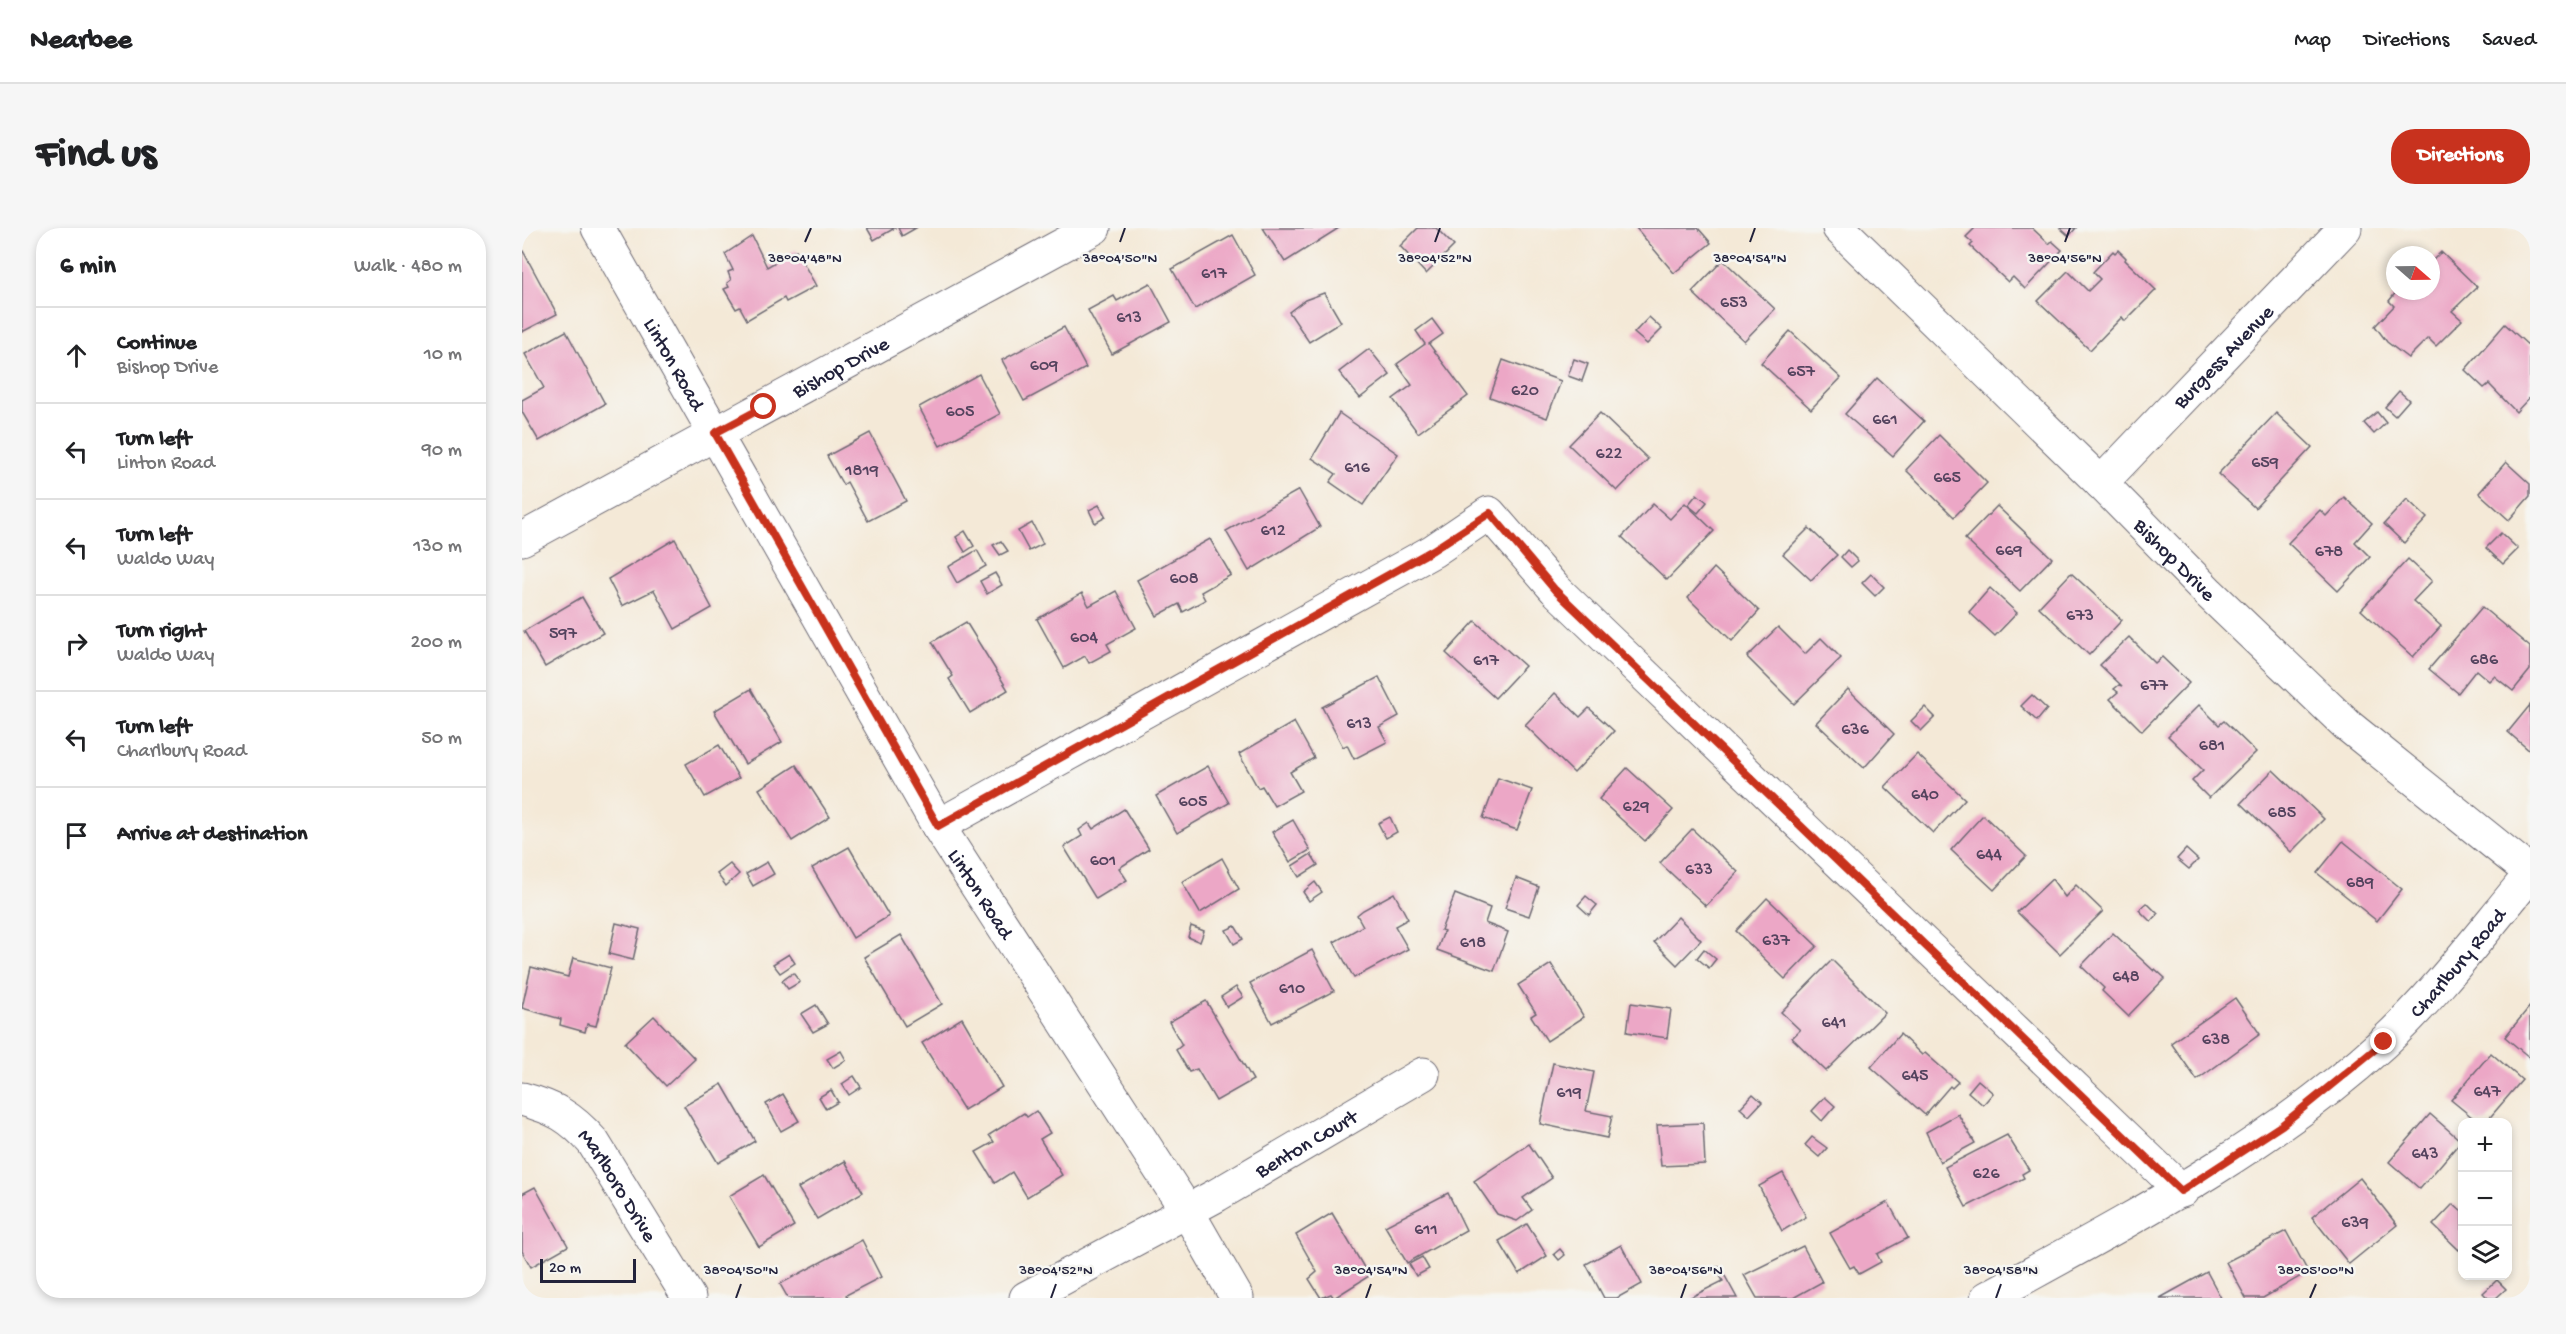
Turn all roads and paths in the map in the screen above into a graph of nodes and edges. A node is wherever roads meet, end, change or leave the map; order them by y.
1 (598, 228) edge
2 (1094, 228) edge
3 (1839, 228) edge
4 (2345, 228) edge
5 (715, 433) junction
6 (2101, 483) junction
7 (522, 539) edge
8 (938, 826) junction
9 (2530, 873) edge
10 (1423, 1074) dead end
11 (522, 1099) edge
12 (2181, 1191) junction
13 (1187, 1211) junction
14 (689, 1298) edge
15 (1026, 1298) edge
16 (1237, 1298) edge
17 (1987, 1298) edge

1 - 5 street, Linton Road
2 - 5 street, Bishop Drive
3 - 6 street, Bishop Drive
4 - 6 street, Burgess Avenue
5 - 7 street, Bishop Drive
5 - 8 street, Linton Road
6 - 9 street, Bishop Drive
8 - 12 street
8 - 13 street, Linton Road
9 - 12 street, Charlbury Road
10 - 13 street, Benton Court
11 - 14 street, Marlboro Drive
12 - 17 street, Charlbury Road
13 - 15 street, Benton Court
13 - 16 street, Linton Road

